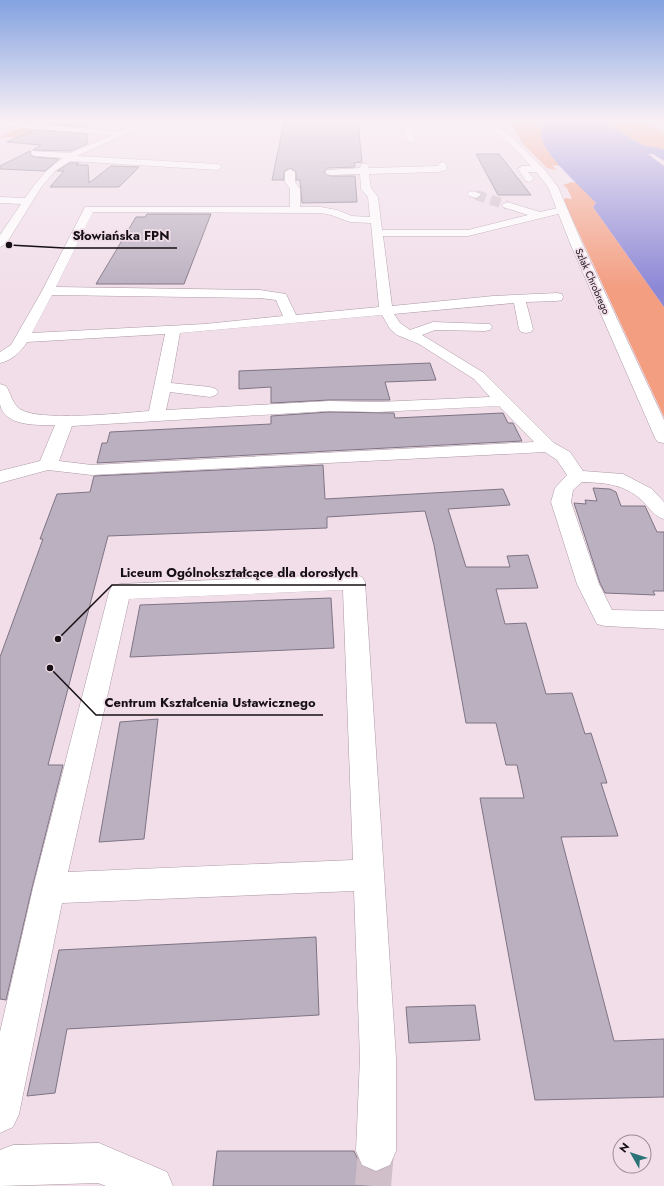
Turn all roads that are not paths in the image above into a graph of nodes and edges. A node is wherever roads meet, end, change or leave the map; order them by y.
1 (45, 177) edge
2 (290, 177) edge
3 (365, 177) edge
4 (545, 177) edge
5 (94, 198) dead end
6 (0, 200) edge
7 (27, 201) junction
8 (556, 203) junction
9 (507, 204) tunnel mouth
10 (89, 209) junction
11 (295, 209) junction
12 (540, 215) junction
13 (375, 220) junction
14 (376, 232) junction
15 (0, 244) edge
16 (468, 288) dead end
17 (48, 291) junction
18 (512, 295) junction
19 (557, 297) dead end
20 (472, 305) junction
21 (386, 311) junction
22 (284, 324) junction
23 (485, 327) dead end
24 (173, 330) junction
25 (526, 330) dead end
26 (410, 335) junction
27 (22, 338) junction
28 (0, 359) edge
29 (163, 387) junction
30 (0, 389) edge
31 (210, 392) dead end
32 (504, 401) junction
33 (156, 416) junction
34 (65, 421) junction
35 (664, 438) edge
36 (548, 447) junction
37 (48, 465) junction
38 (577, 476) junction
39 (0, 477) edge
40 (664, 513) edge
41 (664, 620) edge
42 (368, 875) junction
43 (49, 888) junction
44 (0, 1114) edge
45 (376, 1151) tunnel mouth
46 (0, 1170) edge
47 (153, 1186) edge

1 - 7 street
2 - 11 street
3 - 13 street
4 - 8 street, Szlak Chrobrego
5 - 10 street
6 - 7 street
7 - 15 street
8 - 12 street
8 - 35 street, Szlak Chrobrego
9 - 12 street
10 - 11 street
10 - 17 street
11 - 13 street
12 - 14 street
13 - 14 street
14 - 21 street
16 - 20 street
17 - 22 street
17 - 27 street
18 - 19 street
18 - 20 street
18 - 25 street
20 - 21 street
21 - 22 street
21 - 26 street
22 - 24 street
23 - 26 street
24 - 27 street
24 - 29 street
26 - 32 street
27 - 28 street
29 - 31 street
29 - 33 street
30 - 34 street
32 - 33 street
32 - 36 street
33 - 34 street
34 - 37 street
36 - 37 street
36 - 38 street
37 - 39 street
38 - 40 street
38 - 41 street
42 - 43 street
42 - 43 street
42 - 45 street
43 - 44 street
46 - 47 street

